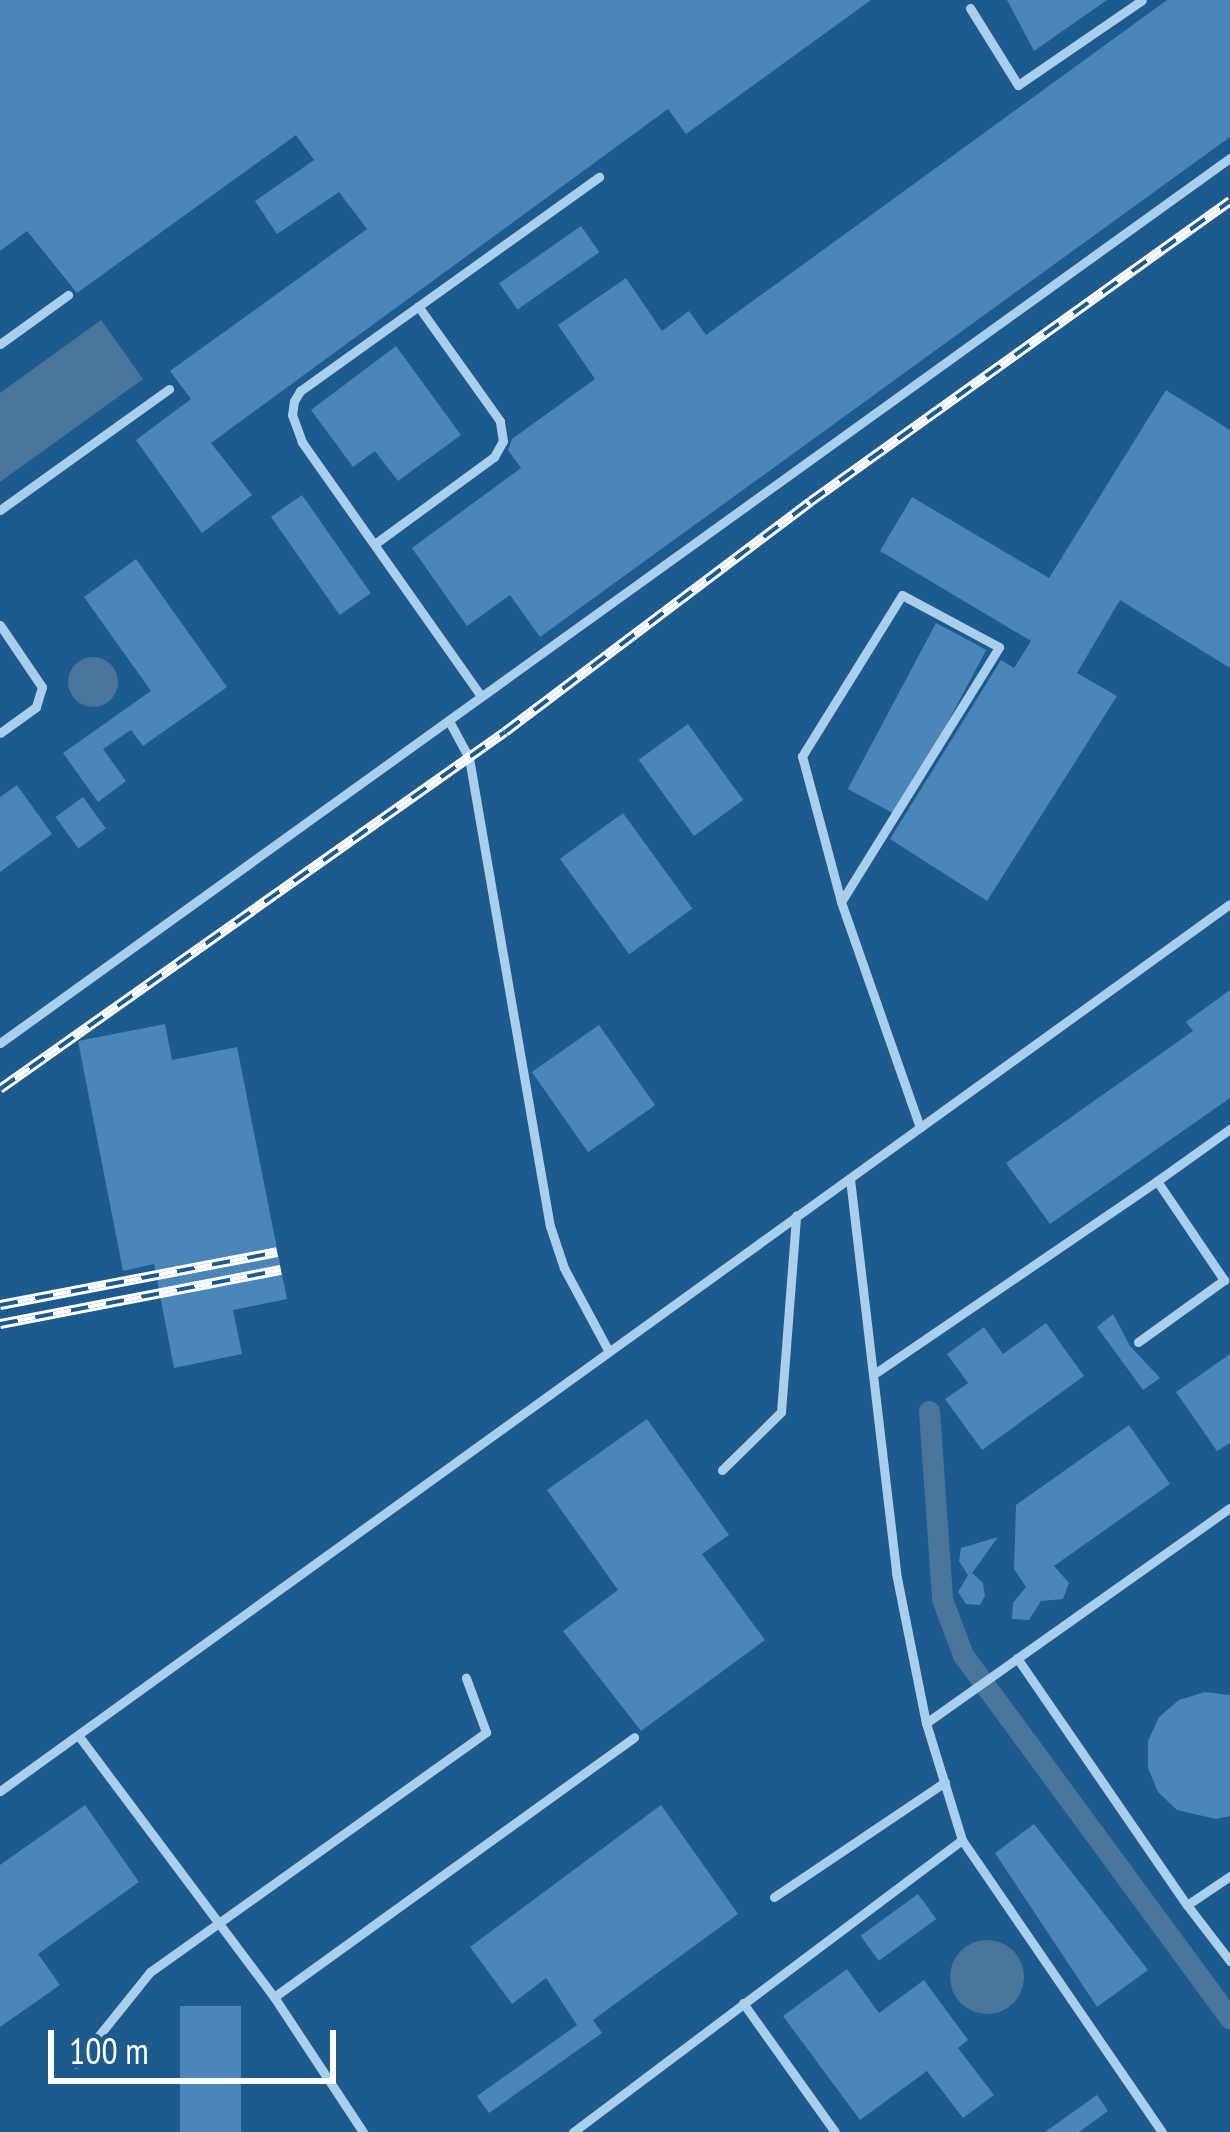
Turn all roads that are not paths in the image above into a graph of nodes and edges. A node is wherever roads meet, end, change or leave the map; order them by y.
1 (1142, 0) edge
2 (970, 8) dead end
3 (1230, 158) edge
4 (599, 178) dead end
5 (68, 296) dead end
6 (418, 307) junction
7 (0, 344) edge
8 (169, 388) dead end
9 (0, 510) edge
10 (376, 543) junction
11 (0, 625) edge
12 (481, 696) junction
13 (449, 721) junction
14 (0, 733) edge
15 (841, 902) junction
16 (1230, 904) edge
17 (0, 1043) edge
18 (920, 1128) junction
19 (1230, 1129) edge
20 (850, 1178) junction
21 (1157, 1181) junction
22 (796, 1216) junction
23 (1227, 1278) edge
24 (1138, 1342) dead end
25 (608, 1350) junction
26 (877, 1372) junction
27 (722, 1470) dead end
28 (1230, 1508) edge
29 (1017, 1658) junction
30 (466, 1678) dead end
31 (926, 1723) junction
32 (78, 1735) junction
33 (634, 1737) dead end
34 (945, 1782) junction
35 (0, 1791) edge
36 (962, 1840) junction
37 (1230, 1876) edge
38 (774, 1897) dead end
39 (1186, 1904) junction
40 (219, 1921) junction
41 (1230, 1961) edge
42 (274, 1997) junction
43 (743, 2003) junction
44 (76, 2064) dead end
45 (363, 2132) edge
46 (573, 2132) edge
47 (835, 2132) edge
48 (1162, 2132) edge

1 - 2 lane
3 - 12 lane
4 - 6 lane
5 - 7 lane
6 - 10 lane
6 - 10 lane
8 - 9 lane
10 - 12 lane
11 - 14 lane
12 - 13 lane
13 - 17 lane
13 - 25 lane
15 - 15 lane
15 - 18 lane
16 - 18 lane
18 - 20 lane
19 - 21 lane
20 - 22 lane
20 - 26 lane
21 - 23 lane
21 - 26 lane
22 - 25 lane
22 - 27 lane
23 - 24 lane
25 - 32 lane
26 - 31 lane
28 - 29 lane
29 - 31 lane
29 - 39 lane
30 - 40 lane
31 - 34 lane
32 - 35 lane
32 - 40 lane
33 - 42 lane
34 - 36 lane
34 - 38 lane
36 - 43 lane
36 - 48 lane
37 - 39 lane
39 - 41 lane
40 - 42 lane
40 - 44 lane
42 - 45 lane
43 - 46 lane
43 - 47 lane

